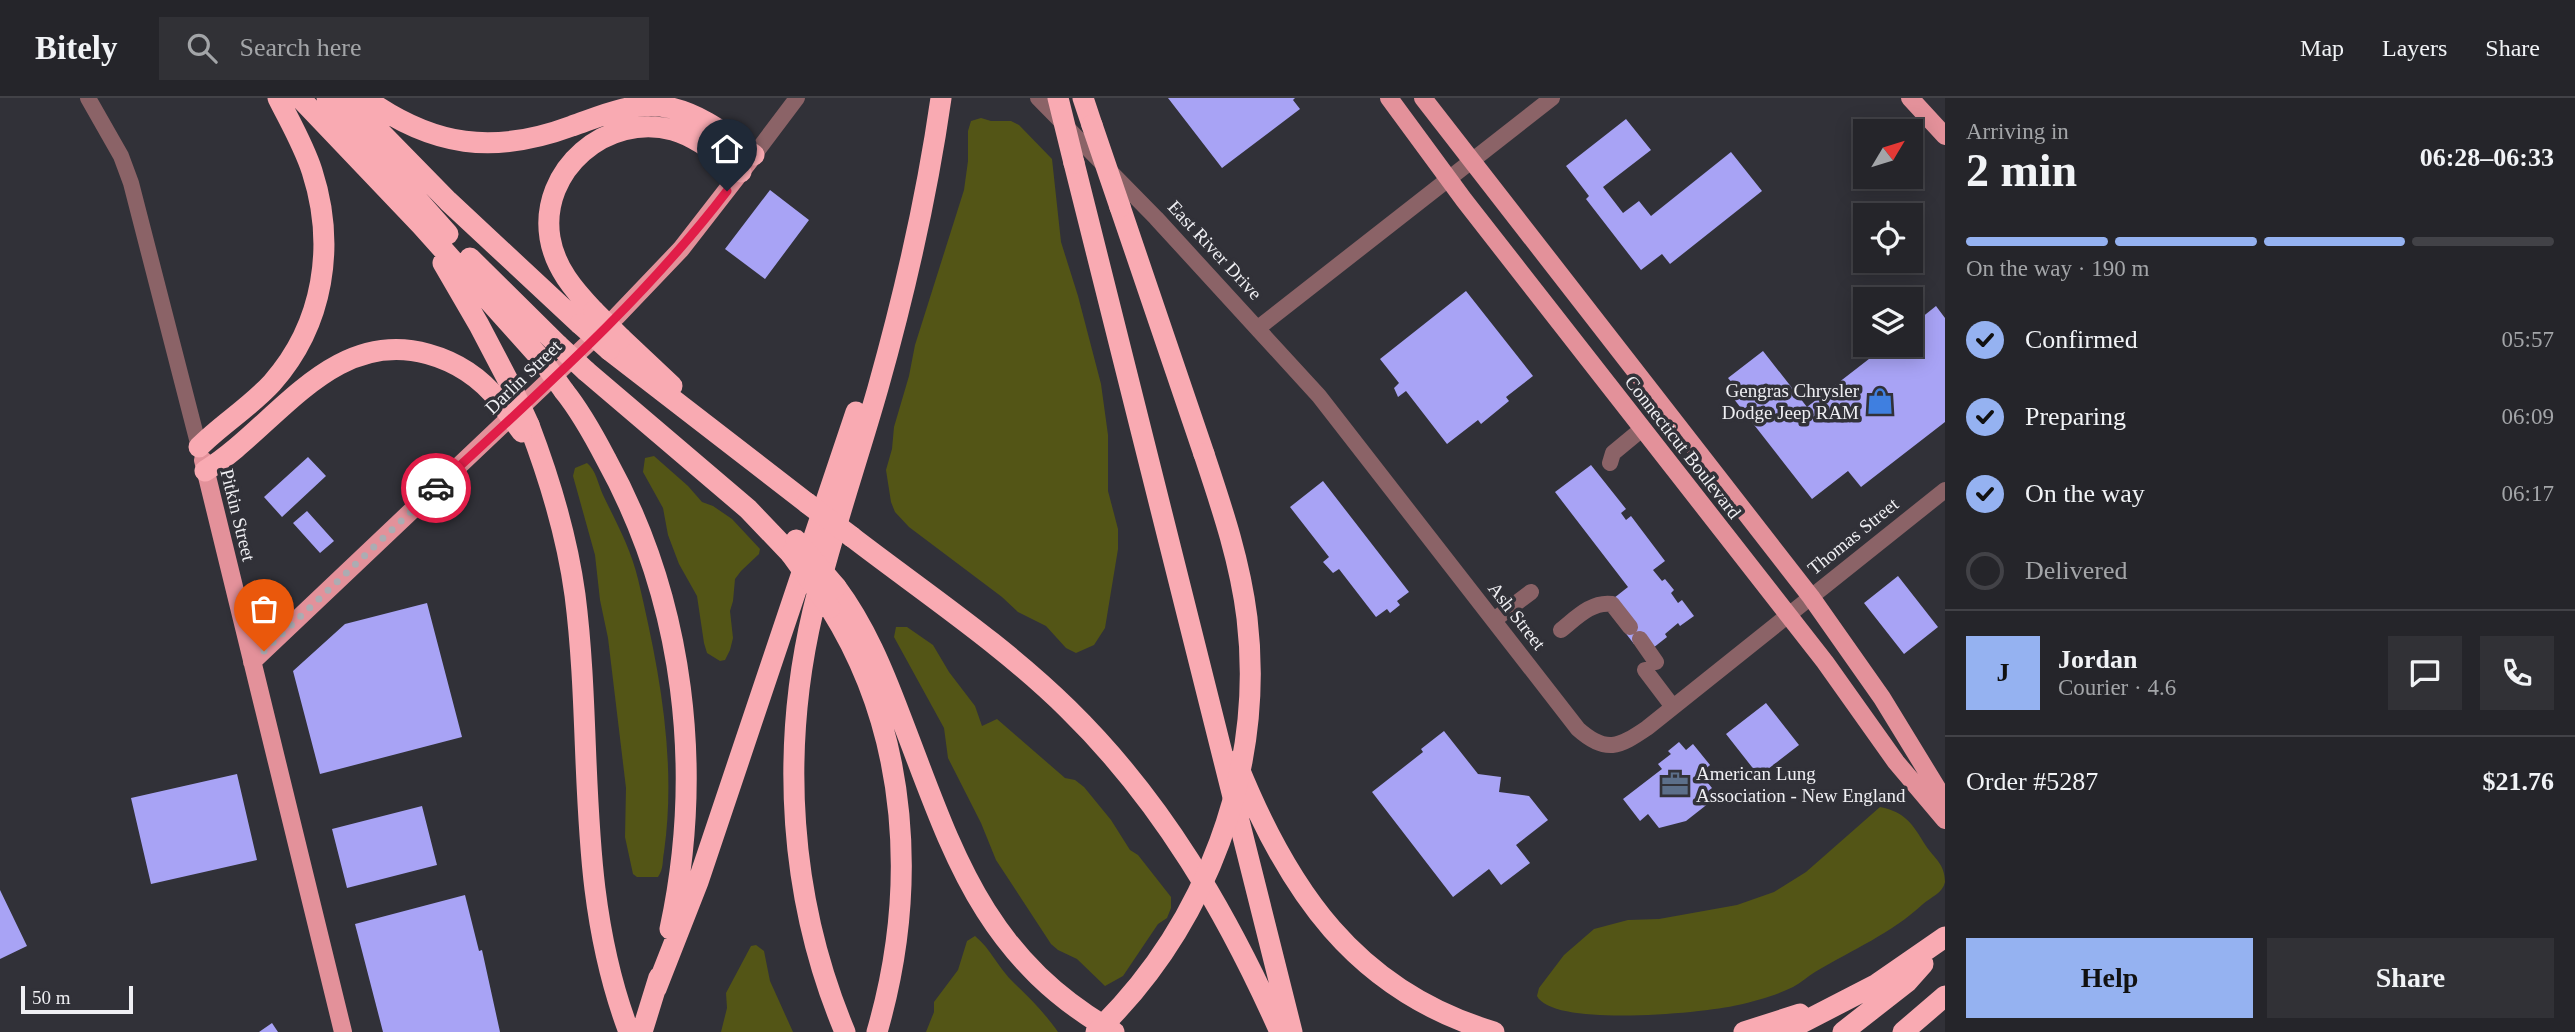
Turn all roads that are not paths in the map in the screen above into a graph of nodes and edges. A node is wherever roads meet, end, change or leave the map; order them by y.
1 (88, 98) edge
2 (278, 98) edge
3 (300, 98) edge
4 (327, 98) edge
5 (347, 98) edge
6 (365, 98) edge
7 (797, 98) edge
8 (941, 98) edge
9 (1038, 98) edge
10 (1058, 98) edge
11 (1083, 98) edge
12 (1389, 98) edge
13 (1423, 98) edge
14 (1552, 98) edge
15 (1910, 98) edge
16 (1945, 136) edge
17 (754, 155) junction
18 (1472, 160) junction
19 (741, 172) junction
20 (1448, 179) junction
21 (421, 225) junction
22 (905, 288) junction
23 (587, 317) junction
24 (1258, 328) junction
25 (505, 394) junction
26 (1642, 429) junction
27 (199, 447) junction
28 (1610, 463) dead end
29 (205, 471) junction
30 (1945, 490) edge
31 (794, 547) junction
32 (1531, 592) dead end
33 (1811, 597) junction
34 (1788, 615) junction
35 (1494, 620) junction
36 (1560, 630) dead end
37 (252, 662) junction
38 (1206, 692) junction
39 (1673, 707) junction
40 (1945, 801) edge
41 (1945, 820) edge
42 (1940, 941) edge
43 (822, 969) junction
44 (1886, 979) junction
45 (656, 989) junction
46 (1945, 996) edge
47 (343, 1032) edge
48 (629, 1032) edge
49 (642, 1032) edge
50 (845, 1032) edge
51 (857, 1032) edge
52 (877, 1032) edge
53 (1096, 1032) edge
54 (1114, 1032) edge
55 (1280, 1032) edge
56 (1292, 1032) edge
57 (1494, 1032) edge
58 (1744, 1032) edge
59 (1784, 1032) edge
60 (1843, 1032) edge
61 (1903, 1032) edge

1 - 27 street, Pitkin Street
2 - 27 highway
3 - 21 highway
4 - 31 highway, bridge
5 - 23 highway
6 - 17 highway
7 - 17 street, Darlin Street
8 - 22 highway
9 - 24 street, East River Drive
10 - 38 highway, bridge
11 - 53 highway, bridge
12 - 20 main road, Connecticut Boulevard
13 - 18 main road, Connecticut Boulevard
14 - 18 street, East River Drive
15 - 16 main road
17 - 19 main road, Darlin Street
18 - 20 street, East River Drive
18 - 33 main road, Connecticut Boulevard
19 - 23 highway
19 - 37 main road, Darlin Street
20 - 24 street, East River Drive
20 - 26 main road, Connecticut Boulevard
21 - 25 highway
21 - 45 highway, bridge
22 - 43 highway
22 - 45 highway
23 - 55 highway, bridge
24 - 35 street, Ash Street
25 - 29 highway
25 - 48 highway, bridge
26 - 28 street
26 - 34 main road, Connecticut Boulevard
27 - 29 main road, Pitkin Street
29 - 37 main road, Pitkin Street
30 - 33 street, Thomas Street
31 - 52 highway, bridge
31 - 54 highway, bridge
32 - 35 street
33 - 34 street, Thomas Street
33 - 40 main road, Connecticut Boulevard
34 - 39 street, Ash Street
34 - 41 main road, Connecticut Boulevard
35 - 39 street, Ash Street
36 - 39 street
37 - 47 main road, Pitkin Street
38 - 56 highway
38 - 57 highway
42 - 44 highway
42 - 60 highway
43 - 50 highway
43 - 51 highway
44 - 58 highway
44 - 59 highway
45 - 49 highway
46 - 61 highway

